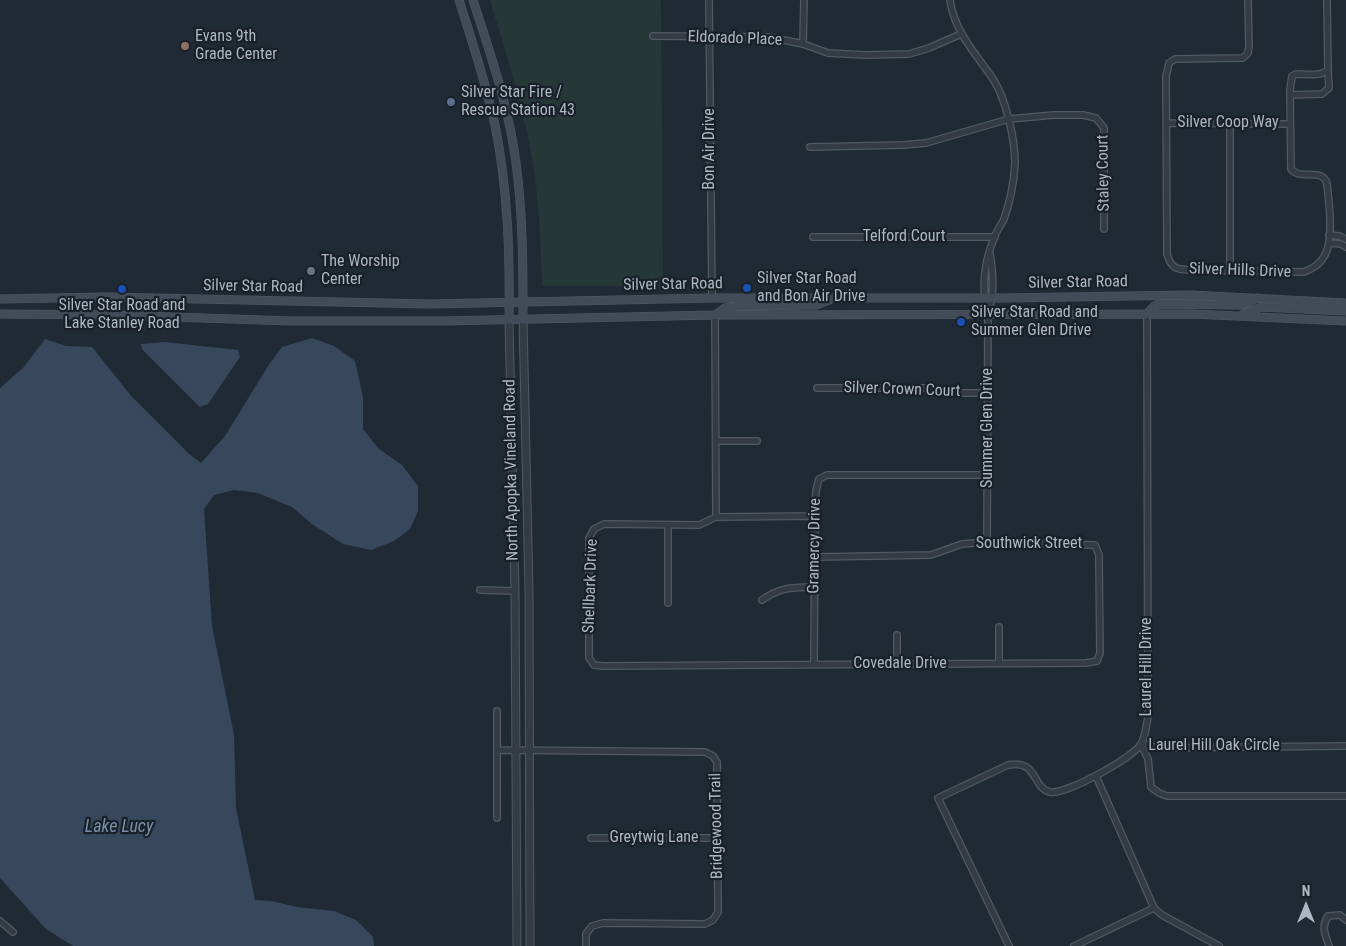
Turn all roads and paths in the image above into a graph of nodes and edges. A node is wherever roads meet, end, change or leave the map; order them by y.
1 (459, 0) edge
2 (473, 0) edge
3 (709, 0) edge
4 (804, 0) edge
5 (950, 0) edge
6 (1248, 0) edge
7 (1327, 0) edge
8 (961, 34) junction
9 (653, 36) dead end
10 (710, 37) junction
11 (804, 44) junction
12 (1328, 70) junction
13 (1290, 95) junction
14 (1009, 119) junction
15 (1166, 122) junction
16 (1230, 123) junction
17 (1290, 124) junction
18 (810, 146) dead end
19 (1104, 229) dead end
20 (1329, 235) junction
21 (813, 237) dead end
22 (995, 237) junction
23 (1346, 239) edge
24 (1329, 243) junction
25 (1346, 247) edge
26 (990, 250) junction
27 (1230, 271) junction
28 (712, 298) junction
29 (836, 298) junction
30 (983, 298) junction
31 (993, 298) junction
32 (1259, 298) junction
33 (0, 299) edge
34 (523, 302) junction
35 (510, 303) junction
36 (1346, 303) edge
37 (1346, 311) edge
38 (0, 314) edge
39 (988, 314) junction
40 (1147, 314) junction
41 (1238, 315) junction
42 (715, 316) junction
43 (523, 319) junction
44 (509, 320) junction
45 (1346, 322) edge
46 (817, 388) dead end
47 (987, 392) junction
48 (716, 441) junction
49 (757, 441) dead end
50 (988, 475) junction
51 (815, 516) junction
52 (716, 517) junction
53 (668, 525) junction
54 (987, 542) junction
55 (1095, 545) joint
56 (816, 557) junction
57 (815, 587) junction
58 (480, 590) dead end
59 (515, 591) junction
60 (762, 600) dead end
61 (668, 603) dead end
62 (999, 627) dead end
63 (897, 635) dead end
64 (589, 658) joint
65 (897, 663) junction
66 (814, 664) junction
67 (999, 664) junction
68 (497, 711) dead end
69 (1141, 744) junction
70 (1346, 746) edge
71 (497, 750) junction
72 (516, 750) junction
73 (529, 750) junction
74 (1096, 776) junction
75 (1346, 796) edge
76 (497, 818) dead end
77 (591, 838) dead end
78 (717, 838) junction
79 (1154, 908) junction
80 (1346, 920) edge
81 (0, 921) edge
82 (13, 932) dead end
83 (517, 946) edge
84 (530, 946) edge
85 (586, 946) edge
86 (1009, 946) edge
87 (1074, 946) edge
88 (1220, 946) edge
89 (1328, 946) edge

1 - 35 main road, North Apopka Vineland Road
2 - 34 main road, North Apopka Vineland Road
3 - 10 street, Bon Air Drive
4 - 11 street
5 - 8 street
6 - 15 street, Silver Hills Drive
7 - 12 street
8 - 11 street, Eldorado Place
8 - 14 street
9 - 10 street, Eldorado Place
10 - 11 street, Eldorado Place
10 - 28 street, Bon Air Drive
12 - 13 street, Silver Hills Drive
12 - 13 street
13 - 17 street, Silver Hills Drive
14 - 18 street
14 - 19 street, Staley Court
14 - 22 street
15 - 16 street, Silver Coop Way
15 - 27 street, Silver Hills Drive
16 - 17 street, Silver Coop Way
16 - 27 street
17 - 20 street, Silver Hills Drive
20 - 23 street
20 - 24 street, Silver Hills Drive
21 - 22 street, Telford Court
22 - 26 street
24 - 25 street
24 - 27 street, Silver Hills Drive
26 - 30 street
26 - 31 street
28 - 29 main road, Silver Star Road
28 - 34 main road, Silver Star Road
29 - 30 main road, Silver Star Road
29 - 42 main road
30 - 31 main road, Silver Star Road
30 - 39 street
31 - 32 main road, Silver Star Road
31 - 39 street
32 - 36 main road, Silver Star Road
32 - 40 main road
33 - 35 main road, Silver Star Road
34 - 35 main road, Silver Star Road
34 - 43 main road, North Apopka Vineland Road
35 - 44 main road, North Apopka Vineland Road
37 - 41 main road
38 - 44 main road, Silver Star Road
39 - 40 main road, Silver Star Road
39 - 42 main road, Silver Star Road
39 - 47 street, Summer Glen Drive
40 - 41 main road, Silver Star Road
40 - 69 street, Laurel Hill Drive
41 - 45 main road, Silver Star Road
42 - 43 main road, Silver Star Road
42 - 48 street
43 - 44 main road, Silver Star Road
43 - 73 street, North Apopka Vineland Road
44 - 59 street, North Apopka Vineland Road
46 - 47 street, Silver Crown Court
47 - 50 street, Summer Glen Drive
48 - 49 street
48 - 52 street
50 - 51 street, Gramercy Drive
50 - 54 street, Summer Glen Drive
51 - 52 street, Shellbark Drive
51 - 56 street, Gramercy Drive
52 - 53 street, Shellbark Drive
53 - 61 street
53 - 64 street, Shellbark Drive
54 - 55 street, Southwick Street
54 - 56 street, Southwick Street
55 - 67 street, Covedale Drive
56 - 57 street, Gramercy Drive
57 - 60 street
57 - 66 street, Gramercy Drive
58 - 59 street
59 - 72 street, North Apopka Vineland Road
62 - 67 street
63 - 65 street
64 - 66 street, Covedale Drive
65 - 66 street, Covedale Drive
65 - 67 street, Covedale Drive
68 - 71 street
69 - 70 street, Laurel Hill Oak Circle
69 - 74 street
69 - 75 street, Laurel Hill Oak Circle
71 - 72 street, Bridgewood Trail
71 - 76 street
72 - 73 street, Bridgewood Trail
72 - 83 street, North Apopka Vineland Road
73 - 78 street, Bridgewood Trail
73 - 84 street, North Apopka Vineland Road
74 - 79 street
74 - 86 street
77 - 78 street, Greytwig Lane
78 - 85 street, Bridgewood Trail
79 - 87 street
79 - 88 street
80 - 89 street
81 - 82 street

